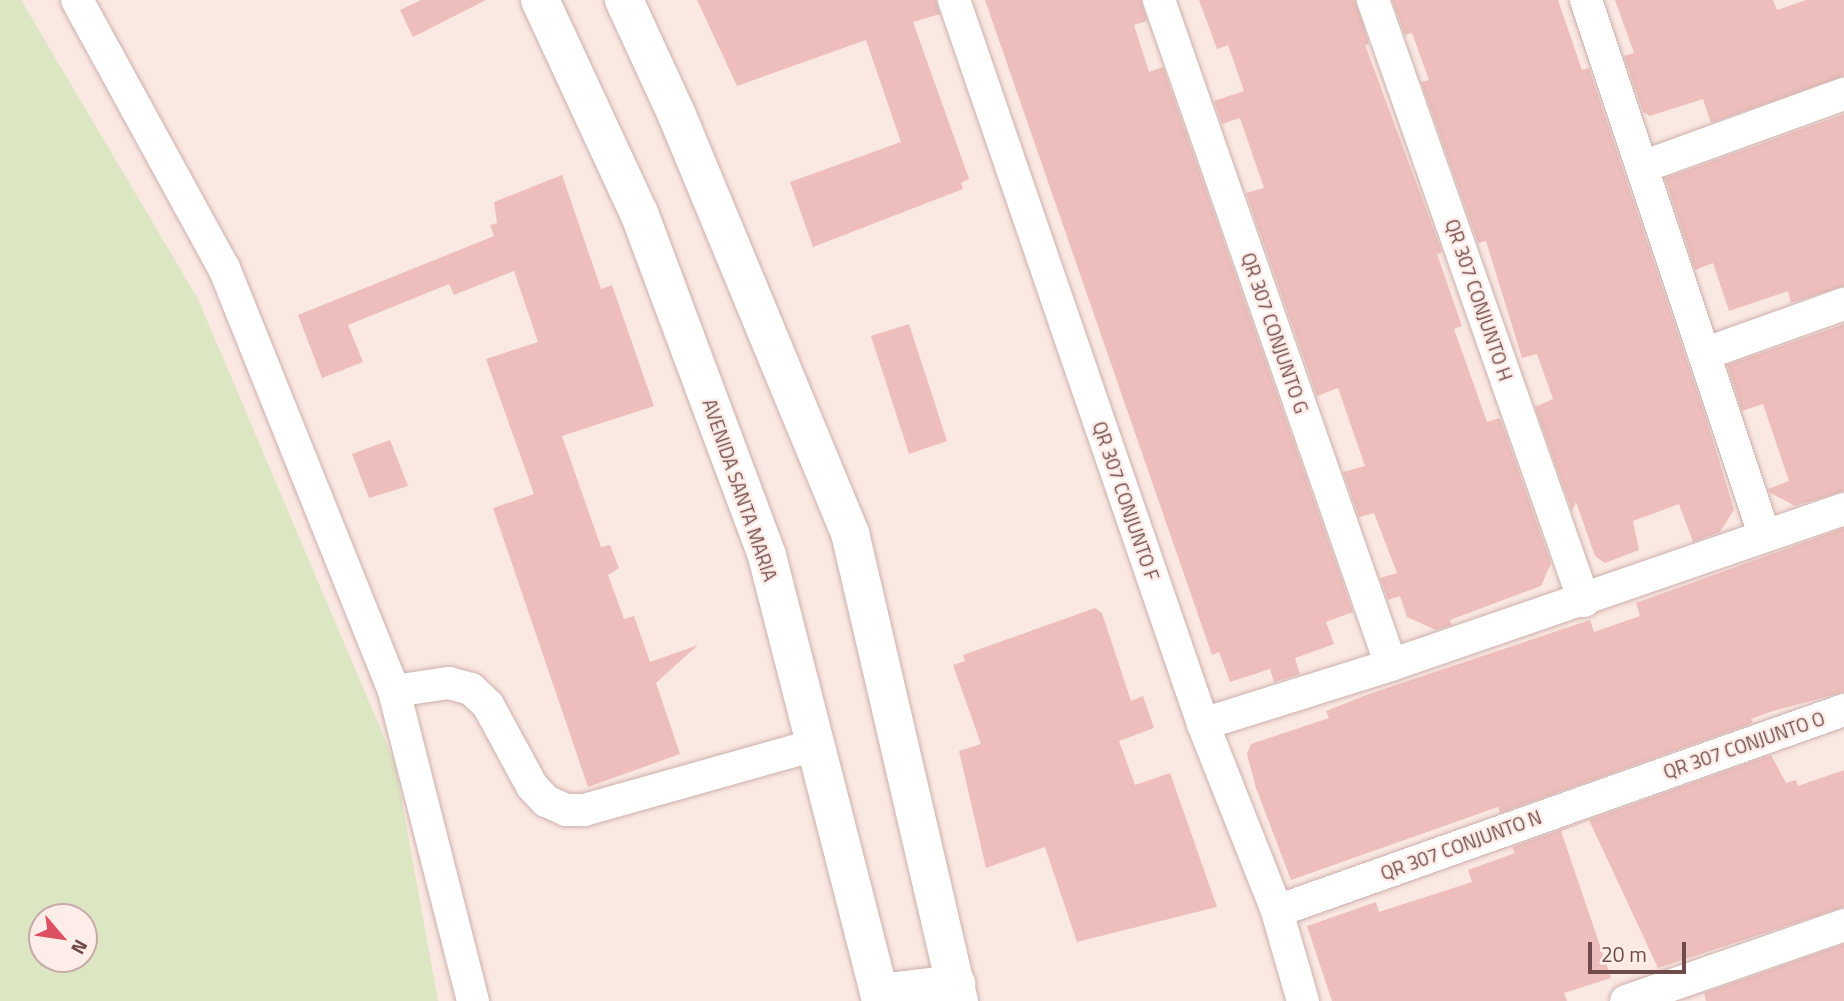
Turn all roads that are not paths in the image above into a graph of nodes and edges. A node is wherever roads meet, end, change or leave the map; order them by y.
1 (78, 0) edge
2 (540, 0) edge
3 (599, 0) edge
4 (624, 0) edge
5 (954, 0) edge
6 (1159, 0) edge
7 (1373, 0) edge
8 (1586, 0) edge
9 (1844, 94) edge
10 (676, 113) junction
11 (1642, 167) junction
12 (1844, 304) edge
13 (1704, 354) junction
14 (1844, 509) edge
15 (1764, 534) junction
16 (1584, 601) junction
17 (1391, 665) junction
18 (394, 691) junction
19 (1844, 710) edge
20 (1203, 724) junction
21 (816, 746) junction
22 (1644, 779) joint
23 (1278, 911) junction
24 (1844, 925) edge
25 (957, 993) edge
26 (880, 997) edge
27 (473, 1001) edge
28 (1303, 1001) edge
29 (1626, 1001) edge

1 - 18 street
2 - 21 main road, AVENIDA SANTA MARIA
3 - 10 main road
4 - 10 main road
5 - 20 street, QR 307 CONJUNTO F
6 - 17 street, QR 307 CONJUNTO G
7 - 16 street, QR 307 CONJUNTO H
8 - 11 street
9 - 11 street
10 - 25 main road
11 - 13 street
12 - 13 street
13 - 15 street
14 - 15 street
15 - 16 street
16 - 17 street
17 - 20 street
18 - 21 street
18 - 27 street
19 - 22 street, QR 307 CONJUNTO O
20 - 23 street, QR 307 CONJUNTO F
21 - 26 main road, AVENIDA SANTA MARIA
22 - 23 street, QR 307 CONJUNTO N
23 - 28 street, QR 307 CONJUNTO F
24 - 29 street
25 - 26 main road

